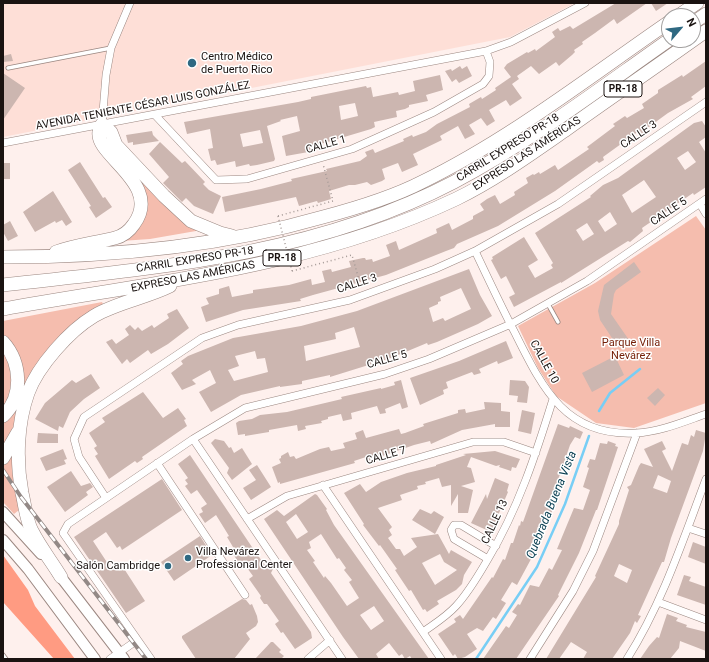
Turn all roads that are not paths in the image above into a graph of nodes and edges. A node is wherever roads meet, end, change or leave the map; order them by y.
1 (130, 3) edge
2 (585, 3) edge
3 (661, 28) edge
4 (706, 31) edge
5 (661, 46) edge
6 (111, 48) junction
7 (486, 52) junction
8 (8, 68) dead end
9 (706, 102) edge
10 (155, 115) junction
11 (102, 124) junction
12 (3, 143) edge
13 (706, 200) edge
14 (700, 204) junction
15 (706, 214) edge
16 (240, 238) junction
17 (475, 251) junction
18 (3, 257) edge
19 (42, 257) junction
20 (179, 281) junction
21 (3, 285) edge
22 (548, 304) junction
23 (3, 309) edge
24 (558, 322) dead end
25 (511, 324) junction
26 (3, 342) edge
27 (553, 399) junction
28 (706, 414) edge
29 (3, 416) edge
30 (20, 428) junction
31 (638, 434) junction
32 (193, 439) junction
33 (536, 453) junction
34 (3, 458) edge
35 (156, 463) junction
36 (706, 479) edge
37 (323, 485) junction
38 (106, 498) junction
39 (3, 512) edge
40 (247, 519) junction
41 (688, 528) junction
42 (706, 534) edge
43 (3, 540) edge
44 (496, 546) junction
45 (488, 559) junction
46 (61, 577) junction
47 (245, 595) dead end
48 (658, 602) junction
49 (706, 620) edge
50 (423, 632) junction
51 (330, 640) junction
52 (136, 641) junction
53 (3, 655) edge
54 (122, 656) edge
55 (6, 659) edge
56 (95, 659) edge
57 (110, 659) edge
58 (150, 659) edge
59 (308, 659) edge
60 (342, 659) edge
61 (440, 659) edge
62 (530, 659) edge
63 (627, 659) edge

1 - 6 street
2 - 7 street, AVENIDA TENIENTE CÉSAR LUIS GONZÁLEZ
3 - 16 highway, PR-18
4 - 20 highway, EXPRESO LAS AMÉRICAS / PR-18
5 - 21 highway, CARRIL EXPRESO PR-18
6 - 8 lane
6 - 11 street
7 - 10 street, AVENIDA TENIENTE CÉSAR LUIS GONZÁLEZ
7 - 10 street, CALLE 1
9 - 17 street, CALLE 3
10 - 11 street, AVENIDA TENIENTE CÉSAR LUIS GONZÁLEZ
11 - 12 street, AVENIDA TENIENTE CÉSAR LUIS GONZÁLEZ
11 - 16 highway
11 - 19 highway
13 - 14 street, CALLE 5
14 - 15 street
14 - 22 street, CALLE 5
16 - 19 highway, PR-18
17 - 25 street, CALLE 10
17 - 38 street, CALLE 3
18 - 19 highway, PR-18
20 - 23 highway, EXPRESO LAS AMÉRICAS / PR-18
20 - 30 highway
22 - 24 lane
22 - 25 street, CALLE 5
25 - 27 street, CALLE 10
25 - 32 street, CALLE 5
26 - 29 highway
27 - 31 street, CALLE 10
27 - 33 street, CALLE 13
28 - 31 street, CALLE 10
30 - 34 highway
30 - 46 highway
31 - 62 street
32 - 35 street, CALLE 5
32 - 40 street
33 - 37 street, CALLE 7
33 - 44 street, CALLE 13
35 - 38 street, CALLE 5
35 - 47 street
36 - 41 street
37 - 40 street, CALLE 7
37 - 50 street
38 - 52 street, CALLE 5
39 - 46 main road
40 - 51 street
41 - 42 street
41 - 48 street
43 - 56 main road
44 - 45 street, CALLE 13
44 - 45 street
45 - 50 street, CALLE 13
46 - 54 main road
48 - 49 street
48 - 63 street
50 - 61 street
51 - 59 street
51 - 60 street
52 - 54 street
52 - 58 street
53 - 55 lane
54 - 57 street

